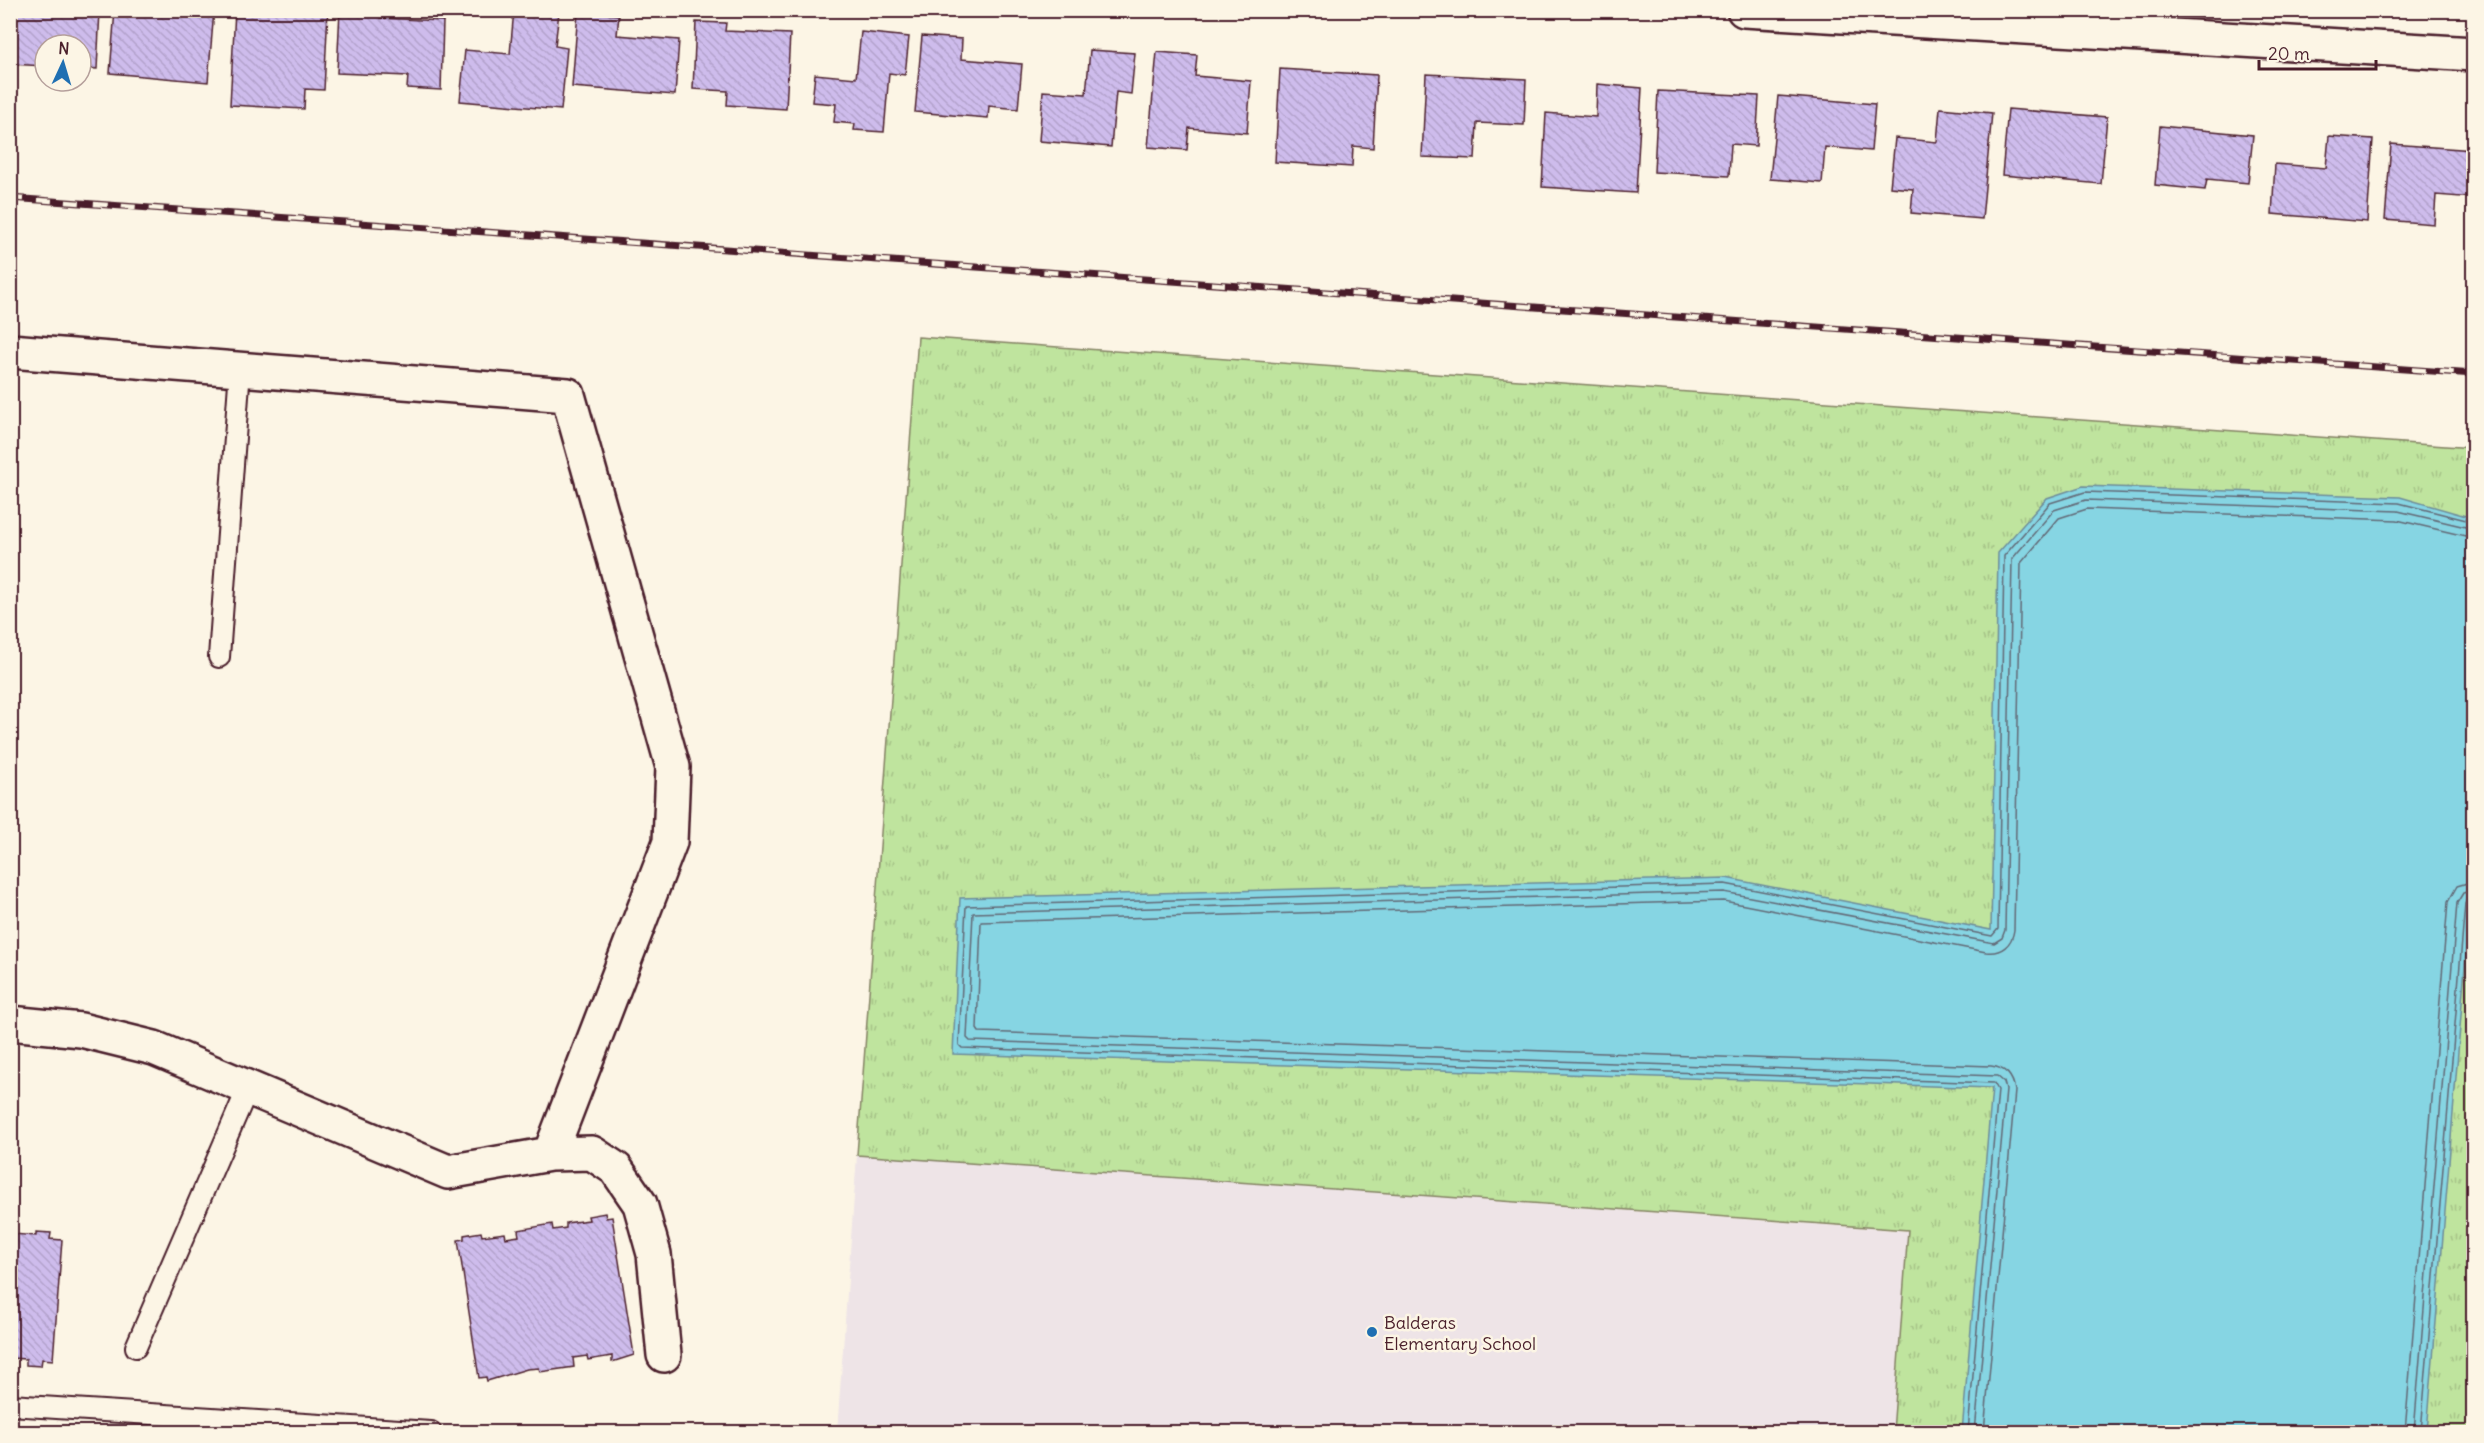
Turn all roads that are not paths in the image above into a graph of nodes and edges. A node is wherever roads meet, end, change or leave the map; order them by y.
1 (1744, 10) edge
2 (2146, 23) edge
3 (2474, 54) edge
4 (10, 351) edge
5 (240, 369) junction
6 (219, 657) dead end
7 (10, 1023) edge
8 (248, 1088) junction
9 (550, 1154) junction
10 (136, 1347) dead end
11 (664, 1355) dead end
12 (10, 1405) edge
13 (431, 1432) edge

1 - 2 street
2 - 3 street
4 - 5 street
5 - 6 lane
5 - 9 street
7 - 8 street
8 - 9 street
8 - 10 lane
9 - 11 street
12 - 13 lane

